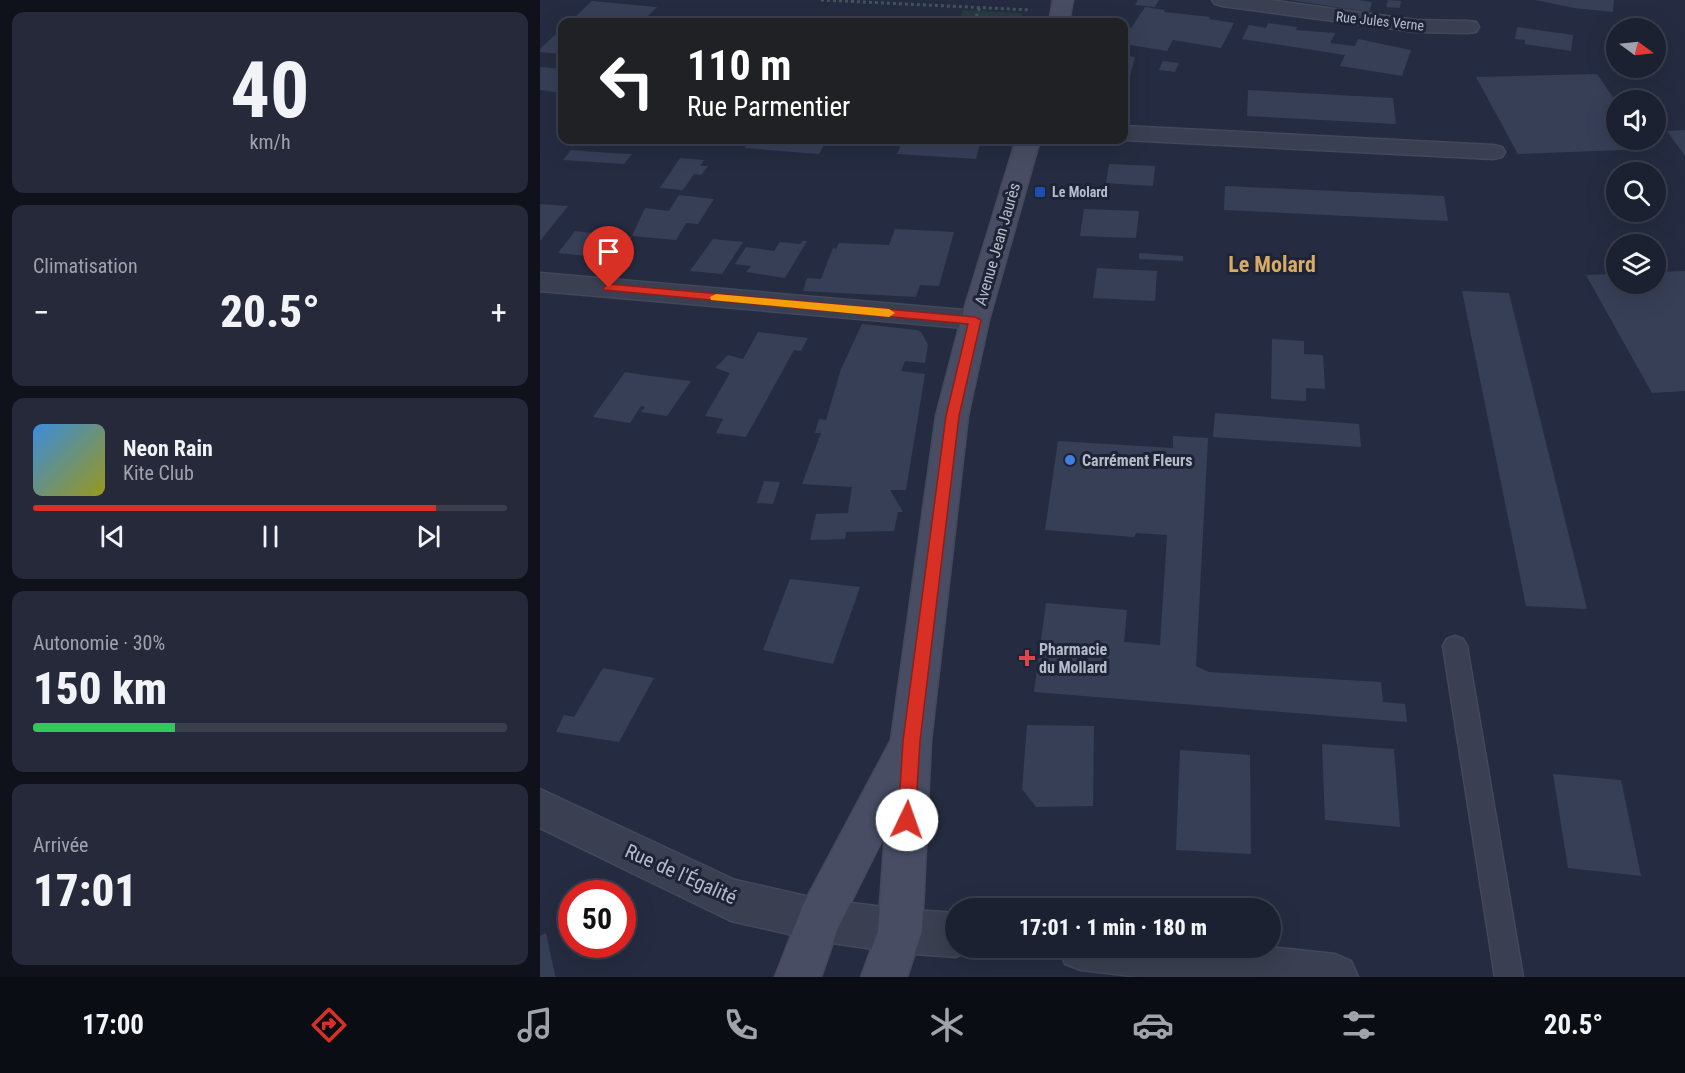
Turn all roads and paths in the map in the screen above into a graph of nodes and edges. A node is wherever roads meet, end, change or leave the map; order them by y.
1 (821, 0) edge
2 (1063, 0) edge
3 (1222, 0) edge
4 (980, 8) junction
5 (1033, 10) dead end
6 (976, 18) edge
7 (1060, 18) edge
8 (1468, 27) dead end
9 (1128, 133) edge
10 (1027, 144) edge
11 (1492, 152) dead end
12 (540, 282) edge
13 (975, 320) junction
14 (1455, 646) dead end
15 (911, 741) junction
16 (540, 808) edge
17 (819, 920) junction
18 (900, 931) junction
19 (945, 934) edge
20 (1164, 958) edge
21 (1314, 976) edge
22 (798, 977) edge
23 (884, 977) edge
24 (1509, 977) edge

1 - 4 path
2 - 7 main road
3 - 8 street, Rue Jules Verne
4 - 5 path
4 - 6 path
9 - 11 street
10 - 13 main road, Avenue Jean Jaurès
12 - 13 street
13 - 15 main road, Avenue Jean Jaurès
14 - 24 lane
15 - 17 main road, Avenue Jean Jaurès
15 - 18 main road, Avenue Jean Jaurès
16 - 17 street, Rue de l'Égalité
17 - 18 street, Rue de l'Égalité
17 - 22 main road, Avenue Jean Jaurès
18 - 19 street, Rue de l'Égalité
18 - 23 main road, Avenue Jean Jaurès
20 - 21 street

